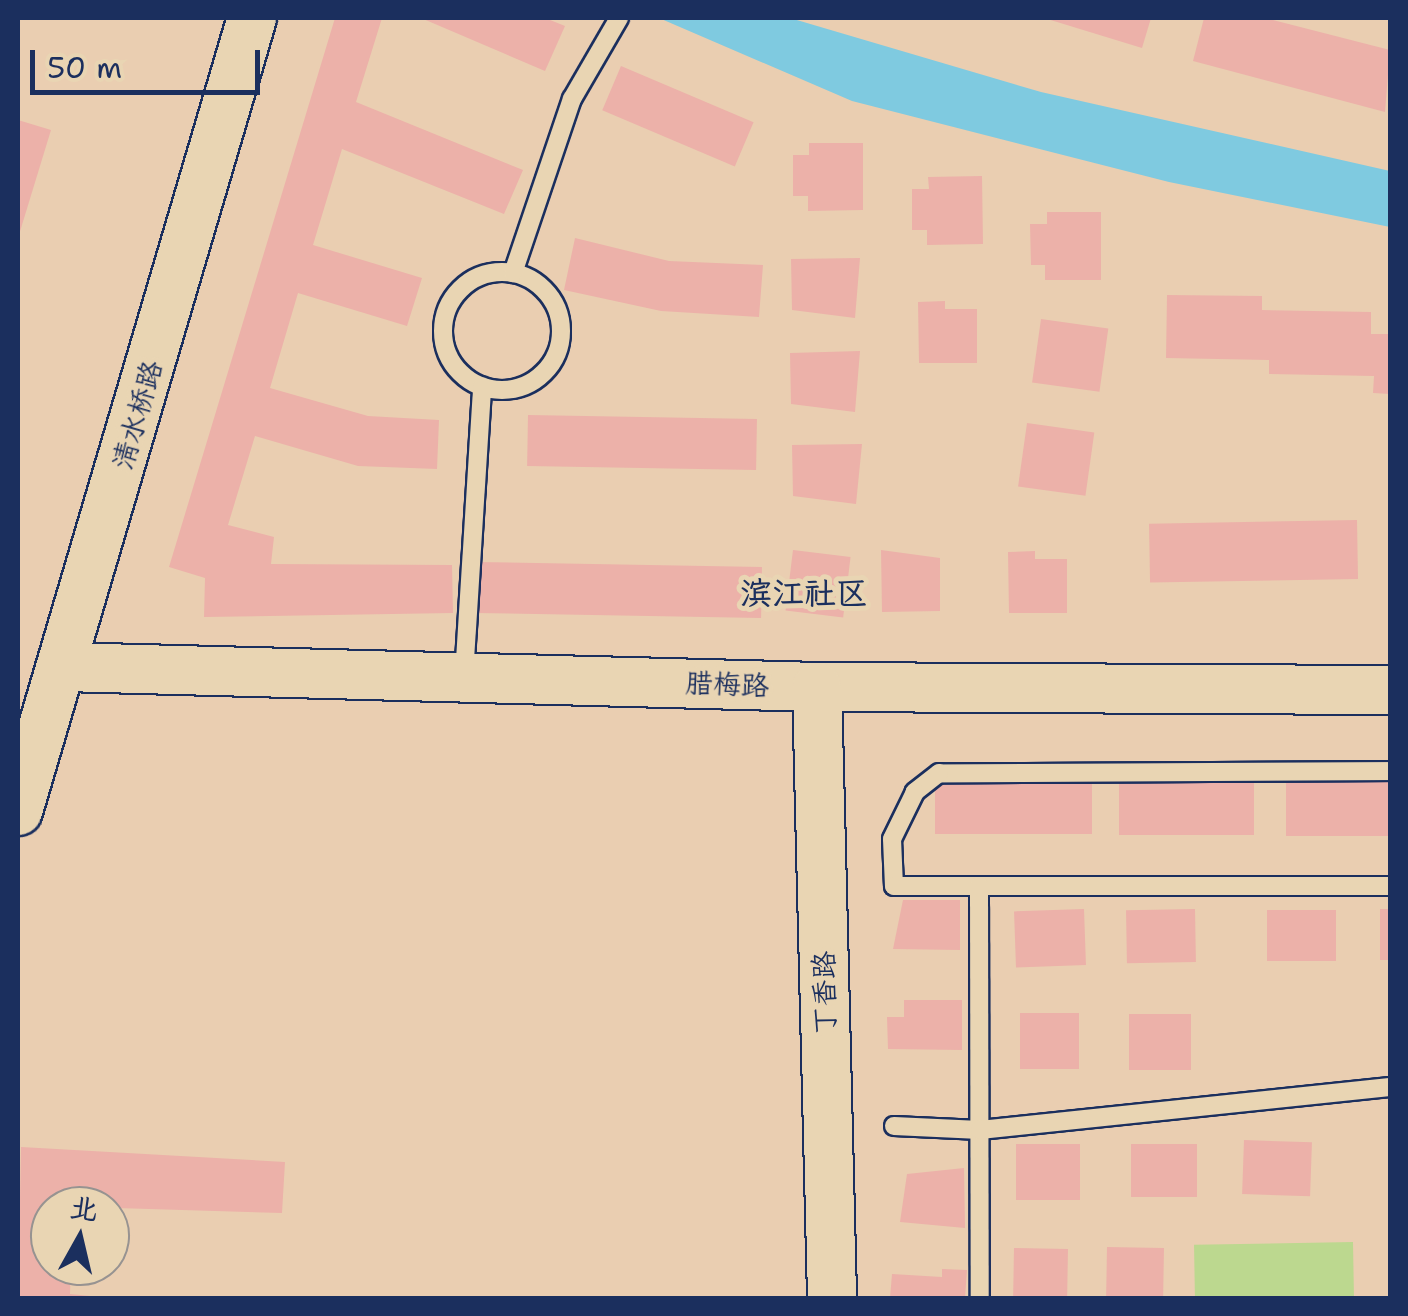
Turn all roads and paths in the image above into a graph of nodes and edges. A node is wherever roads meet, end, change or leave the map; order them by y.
1 (252, 18) edge
2 (619, 18) edge
3 (512, 272) junction
4 (482, 387) junction
5 (64, 666) junction
6 (464, 677) junction
7 (817, 687) junction
8 (1390, 690) edge
9 (30, 736) edge
10 (1390, 771) edge
11 (18, 811) edge
12 (978, 886) junction
13 (1390, 886) edge
14 (1390, 1087) edge
15 (894, 1126) dead end
16 (980, 1130) junction
17 (832, 1298) edge
18 (980, 1298) edge

1 - 5 street, 清水桥路
2 - 3 lane
3 - 4 lane
3 - 4 lane
4 - 6 lane
5 - 6 street, 腊梅路
5 - 9 street, 清水桥路
6 - 7 street, 腊梅路
7 - 8 street, 腊梅路
7 - 17 street, 丁香路
9 - 11 street, 清水桥路
10 - 12 lane
12 - 13 lane
12 - 16 lane
14 - 16 lane
15 - 16 lane
16 - 18 lane

